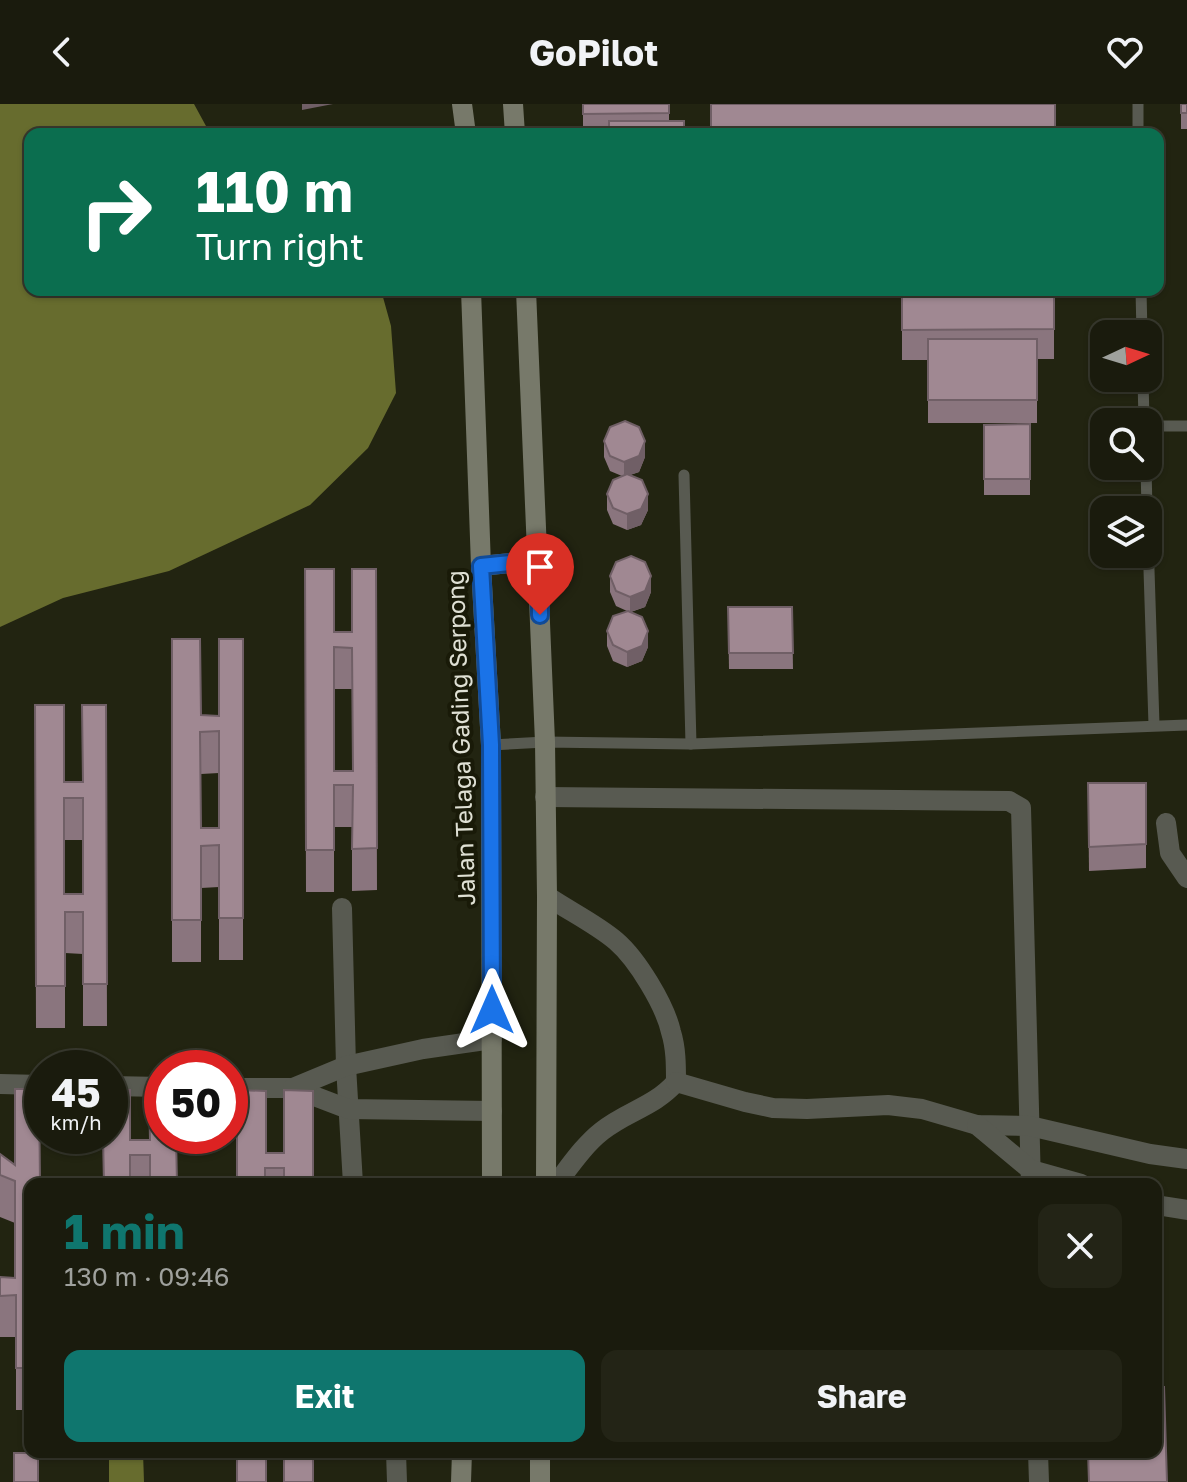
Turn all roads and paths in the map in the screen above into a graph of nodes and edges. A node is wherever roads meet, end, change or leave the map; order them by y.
1 (462, 104) edge
2 (513, 104) edge
3 (1138, 104) edge
4 (465, 128) edge
5 (515, 128) edge
6 (1138, 128) edge
7 (471, 296) edge
8 (526, 296) edge
9 (1141, 296) edge
10 (1142, 320) edge
11 (1162, 425) edge
12 (1187, 426) edge
13 (684, 475) dead end
14 (539, 560) junction
15 (481, 566) junction
16 (1149, 568) edge
17 (1154, 725) junction
18 (1187, 725) edge
19 (545, 742) junction
20 (691, 744) junction
21 (491, 745) junction
22 (545, 797) junction
23 (1166, 823) dead end
24 (1187, 878) edge
25 (547, 896) junction
26 (342, 908) dead end
27 (492, 1039) junction
28 (346, 1066) junction
29 (676, 1082) junction
30 (0, 1084) edge
31 (24, 1085) edge
32 (248, 1088) edge
33 (293, 1088) junction
34 (348, 1109) junction
35 (492, 1111) junction
36 (977, 1125) junction
37 (1030, 1126) junction
38 (1187, 1159) edge
39 (1031, 1177) edge
40 (353, 1178) edge
41 (492, 1178) edge
42 (546, 1178) edge
43 (561, 1178) edge
44 (1162, 1206) edge
45 (1187, 1210) edge
46 (396, 1458) edge
47 (462, 1458) edge
48 (540, 1458) edge
49 (1038, 1458) edge
50 (397, 1482) edge
51 (461, 1482) edge
52 (540, 1482) edge
53 (1039, 1482) edge

1 - 4 main road
2 - 5 main road
3 - 6 lane
7 - 15 main road, Jalan Telaga Gading Serpong
8 - 14 main road
9 - 10 lane
11 - 12 lane
13 - 20 lane
14 - 15 main road
14 - 19 main road
15 - 21 main road, Jalan Telaga Gading Serpong
16 - 17 lane
17 - 18 lane
17 - 20 lane
19 - 20 lane
19 - 21 lane
19 - 22 main road
21 - 27 main road, Jalan Telaga Gading Serpong
22 - 25 main road
22 - 37 street
23 - 24 street
25 - 29 street
25 - 42 main road
26 - 28 street
27 - 28 street
27 - 35 main road, Jalan Telaga Gading Serpong
28 - 33 street
28 - 34 street
29 - 36 street
29 - 43 street
30 - 31 street
32 - 33 street
33 - 34 street
34 - 35 street
34 - 40 street
35 - 41 main road, Jalan Telaga Gading Serpong
36 - 37 street
36 - 39 street
37 - 38 street
37 - 39 street
44 - 45 street
46 - 50 street
47 - 51 main road
48 - 52 main road
49 - 53 street

